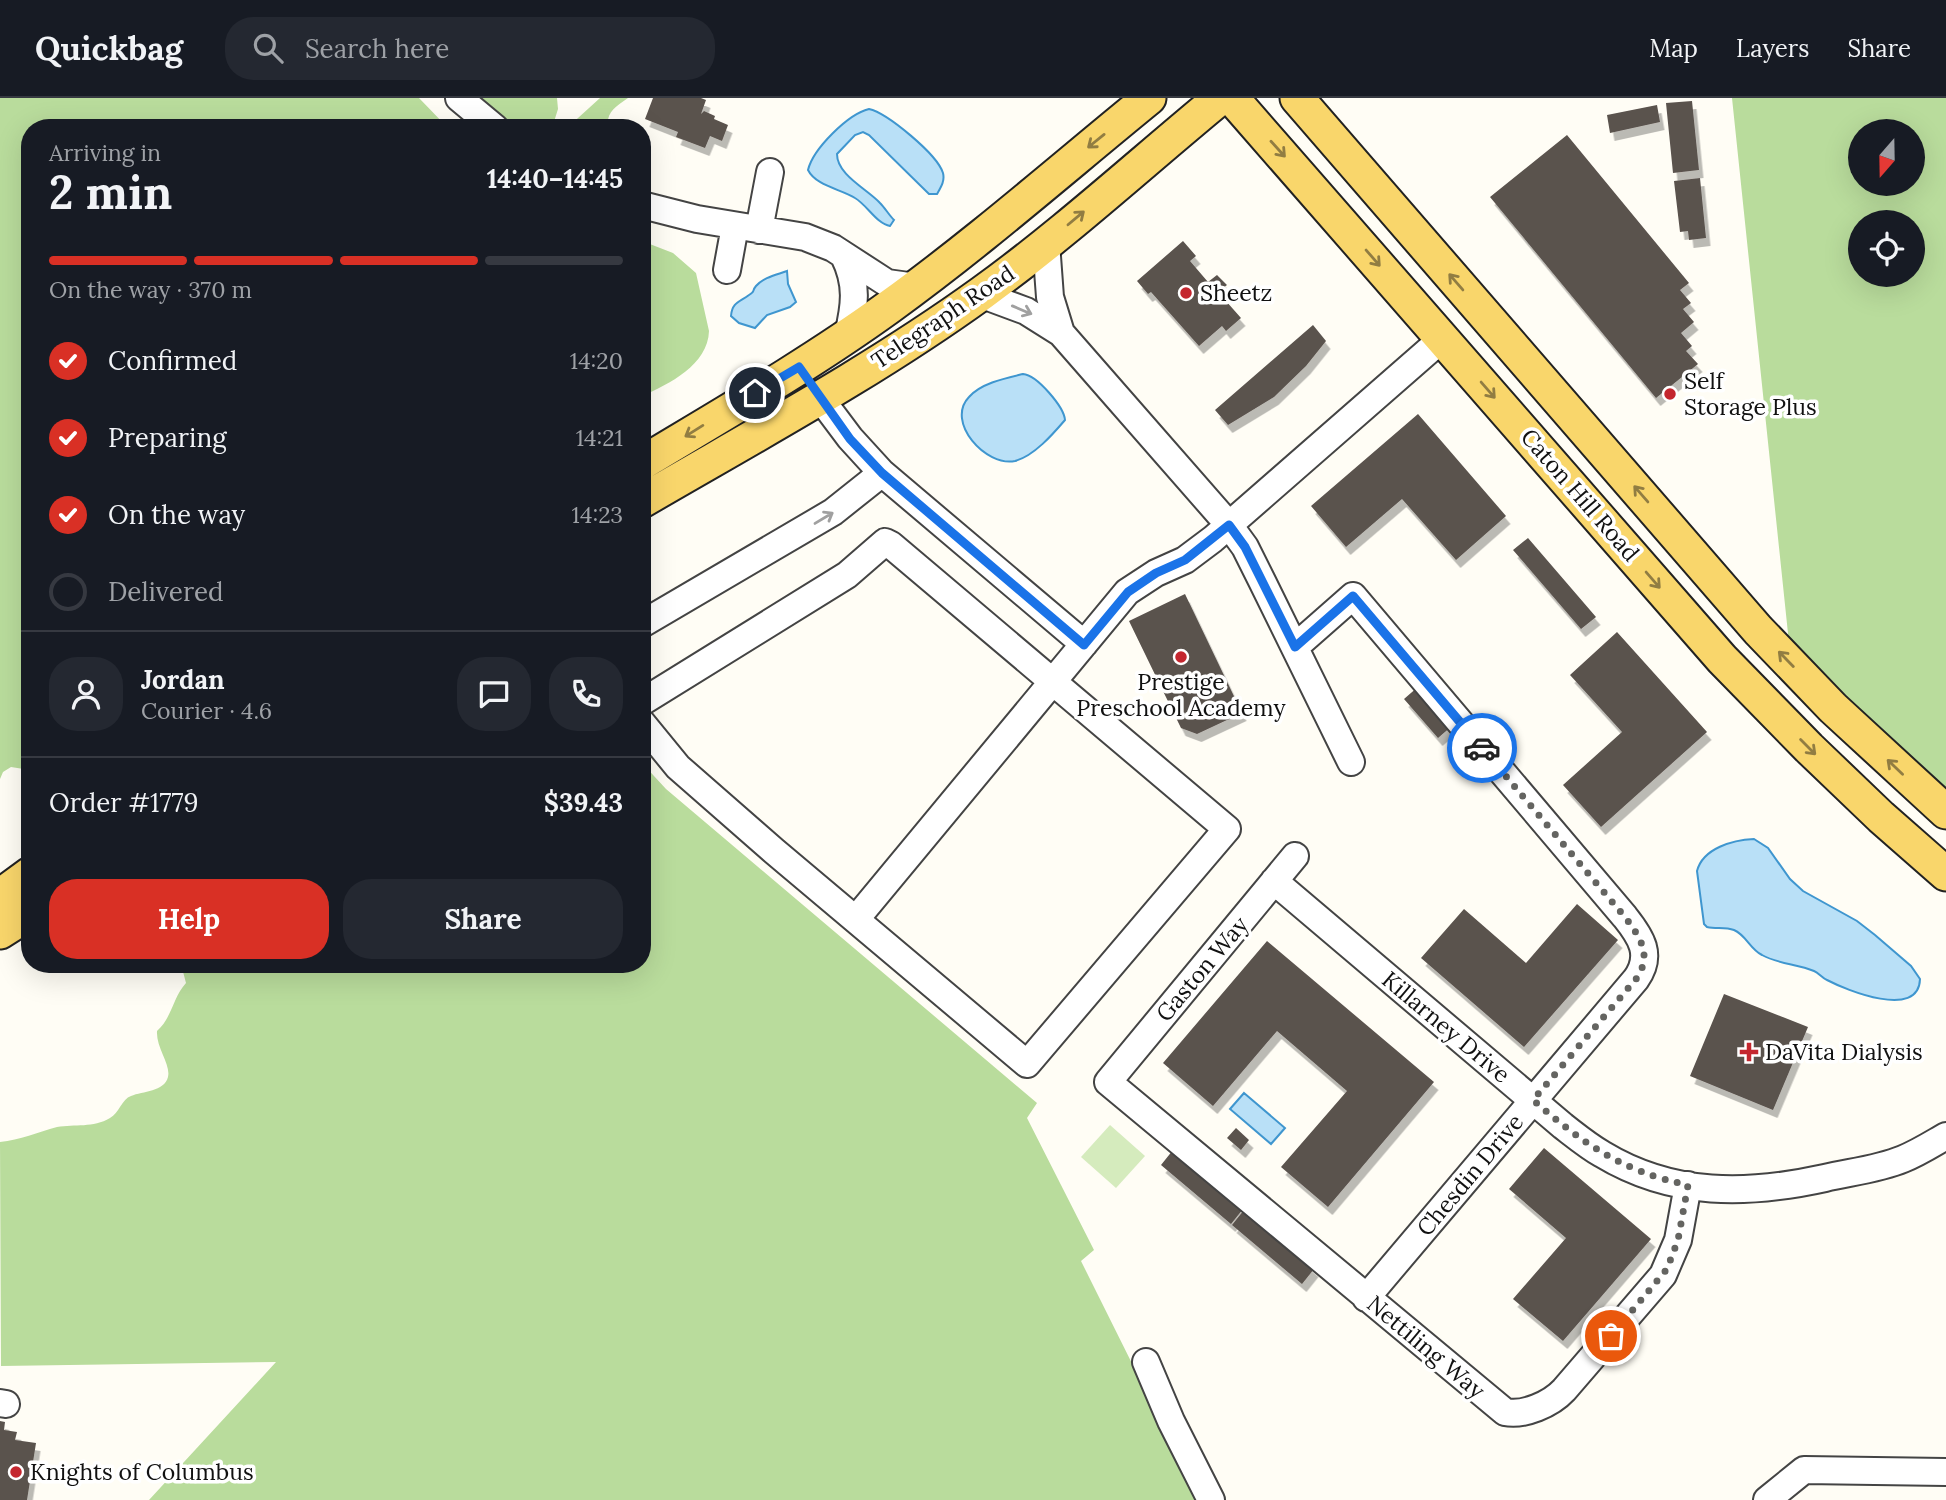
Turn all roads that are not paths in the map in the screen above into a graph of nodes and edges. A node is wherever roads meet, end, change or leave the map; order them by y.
1 (459, 98) edge
2 (1149, 98) edge
3 (1220, 98) edge
4 (1232, 98) edge
5 (1297, 98) edge
6 (484, 119) edge
7 (770, 172) dead end
8 (651, 207) edge
9 (747, 228) junction
10 (1046, 243) junction
11 (844, 256) junction
12 (727, 270) dead end
13 (916, 287) junction
14 (980, 294) junction
15 (1061, 333) junction
16 (848, 335) junction
17 (1443, 338) junction
18 (799, 367) junction
19 (820, 398) junction
20 (651, 457) edge
21 (882, 473) junction
22 (651, 496) edge
23 (1229, 525) junction
24 (651, 619) edge
25 (1084, 645) junction
26 (1295, 647) junction
27 (1054, 681) junction
28 (651, 696) edge
29 (651, 734) edge
30 (1351, 762) dead end
31 (1946, 813) edge
32 (1295, 856) dead end
33 (1946, 874) edge
34 (21, 881) edge
35 (1275, 881) junction
36 (0, 896) edge
37 (21, 918) edge
38 (856, 919) junction
39 (0, 932) edge
40 (1108, 1082) joint
41 (1533, 1100) junction
42 (1946, 1136) edge
43 (1688, 1185) junction
44 (1366, 1298) junction
45 (1146, 1362) dead end
46 (1946, 1472) edge
47 (1779, 1495) edge
48 (1211, 1500) edge

1 - 6 street
2 -> 13 main road, Telegraph Road
10 -> 3 main road, Telegraph Road
4 -> 17 main road, Caton Hill Road
31 -> 5 main road, Caton Hill Road
7 - 9 street
8 - 9 street
9 - 11 street
9 - 12 street
10 - 14 main road, Telegraph Road
10 - 15 street
11 - 13 street
11 - 16 street
13 - 16 main road, Telegraph Road
14 -> 15 street
14 - 19 main road, Telegraph Road
15 - 23 street
16 - 18 main road, Telegraph Road
17 - 23 street
17 -> 33 main road, Caton Hill Road
18 - 19 main road
18 -> 20 main road, Telegraph Road
19 - 21 street
19 - 22 main road, Telegraph Road
24 -> 21 street
21 - 25 street
23 - 25 street
23 - 26 street
25 - 27 street
26 - 30 street
26 - 41 street, Chesdin Drive
27 - 28 street
27 - 38 street
27 - 38 street
29 - 38 street
32 - 35 street, Gaston Way
34 - 36 main road
35 - 40 street, Gaston Way
35 - 41 street, Killarney Drive
37 - 39 main road
40 - 44 street, Nettiling Way
41 - 43 street, Killarney Drive
41 - 44 street, Chesdin Drive
42 - 43 street, Killarney Drive
43 - 44 street, Nettiling Way
45 - 48 street
46 - 47 street

